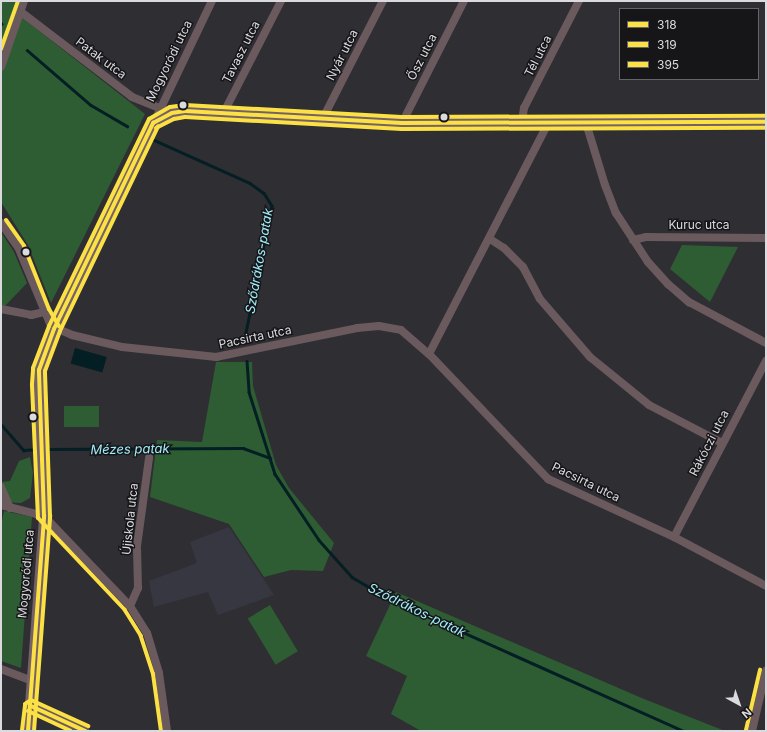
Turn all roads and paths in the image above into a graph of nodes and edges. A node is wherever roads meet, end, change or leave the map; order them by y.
1 (24, 1) edge
2 (212, 1) edge
3 (281, 1) edge
4 (383, 1) edge
5 (464, 1) edge
6 (579, 1) edge
7 (21, 12) junction
8 (1, 67) edge
9 (160, 110) junction
10 (172, 113) junction
11 (223, 114) junction
12 (322, 120) junction
13 (522, 122) junction
14 (766, 122) edge
15 (153, 123) junction
16 (402, 123) junction
17 (548, 123) junction
18 (586, 123) junction
19 (1, 223) edge
20 (490, 238) junction
21 (766, 238) edge
22 (633, 240) junction
23 (1, 309) edge
24 (44, 312) junction
25 (53, 328) junction
26 (766, 343) edge
27 (429, 354) junction
28 (766, 361) edge
29 (722, 443) junction
30 (149, 458) dead end
31 (1, 487) edge
32 (1, 505) edge
33 (10, 508) junction
34 (44, 516) junction
35 (674, 537) junction
36 (766, 586) edge
37 (130, 606) junction
38 (1, 670) edge
39 (766, 671) edge
40 (32, 681) junction
41 (31, 706) junction
42 (28, 731) edge
43 (85, 731) edge
44 (167, 731) edge
45 (752, 731) edge

1 - 7 street
2 - 9 street, Mogyoródi utca
3 - 11 street, Tavasz utca
4 - 12 street, Nyár utca
5 - 16 street, Ősz utca
6 - 13 street, Tél utca
7 - 8 street
7 - 9 street, Patak utca
9 - 10 street, Patak utca
9 - 15 street, Mogyoródi utca
10 - 11 main road
10 - 15 main road
11 - 12 main road
12 - 16 main road
13 - 16 main road
13 - 17 main road
14 - 18 main road
15 - 25 main road, Mogyoródi utca
17 - 18 main road
17 - 20 street
18 - 22 street
19 - 24 street
20 - 27 street
20 - 29 street
21 - 22 street, Kuruc utca
22 - 26 street
23 - 24 street
24 - 25 street
25 - 27 street, Pacsirta utca
25 - 34 main road, Mogyoródi utca
27 - 35 street, Pacsirta utca
28 - 29 street, Rákóczi utca
29 - 35 street, Rákóczi utca
30 - 37 street, Újiskola utca
31 - 33 street
32 - 33 street
33 - 34 street
34 - 37 street
34 - 40 main road, Mogyoródi utca
35 - 36 street, Pacsirta utca
37 - 44 street
38 - 40 street
39 - 45 street
40 - 41 main road, Mogyoródi utca
41 - 42 main road, Mogyoródi utca
41 - 43 street

